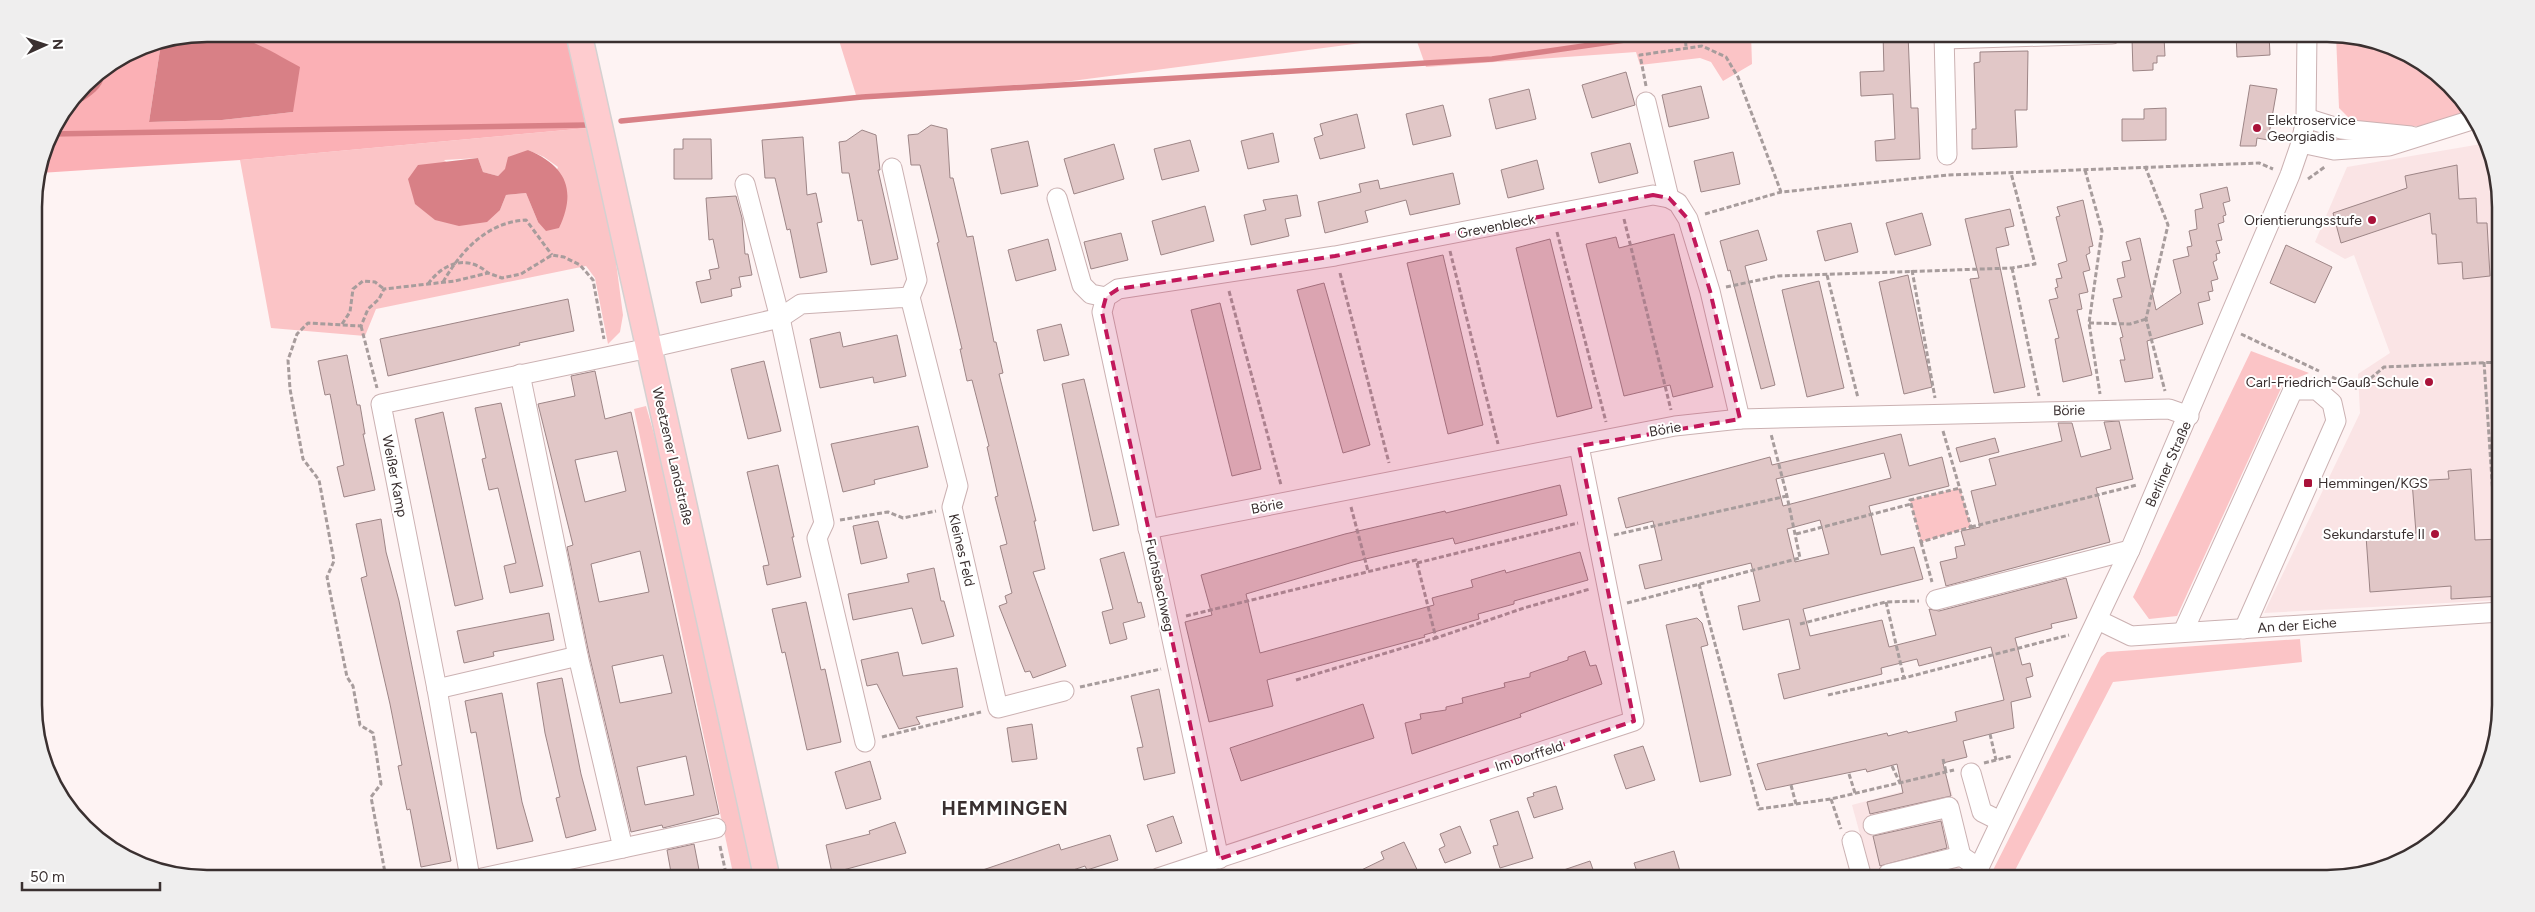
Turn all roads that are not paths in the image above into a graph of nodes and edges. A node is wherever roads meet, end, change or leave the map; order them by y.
1 (1944, 42) edge
2 (2306, 42) edge
3 (581, 43) edge
4 (1646, 102) road end
5 (2306, 118) junction
6 (2468, 121) edge
7 (2417, 137) junction
8 (2301, 143) junction
9 (1947, 155) dead end
10 (892, 168) dead end
11 (745, 184) dead end
12 (1057, 198) dead end
13 (1669, 198) junction
14 (910, 297) junction
15 (1104, 304) junction
16 (780, 318) junction
17 (649, 348) junction
18 (520, 374) junction
19 (2188, 416) junction
20 (1740, 419) junction
21 (1579, 446) junction
22 (1148, 529) junction
23 (2130, 550) junction
24 (1936, 600) road end
25 (2492, 613) edge
26 (2095, 624) junction
27 (2244, 629) junction
28 (2183, 632) junction
29 (578, 656) junction
30 (437, 689) junction
31 (1064, 691) road end
32 (865, 742) road end
33 (1971, 768) road end
34 (2000, 821) junction
35 (1873, 826) dead end
36 (716, 828) road end
37 (1852, 841) road end
38 (623, 848) junction
39 (1961, 856) junction
40 (1219, 859) junction
41 (1860, 869) edge
42 (1907, 869) edge
43 (1973, 869) edge
44 (1978, 869) edge
45 (469, 870) edge
46 (520, 870) edge
47 (765, 870) edge
48 (1185, 870) edge

1 - 9 street
2 - 5 street, Berliner Straße
3 - 17 main road, Weetzener Landstraße
4 - 13 street
5 - 7 street
5 - 8 street, Berliner Straße
6 - 7 street
7 - 8 street
8 - 19 street, Berliner Straße
10 - 14 street, Kleines Feld
11 - 16 street
12 - 15 street
13 - 15 street, Grevenbleck
13 - 20 street
14 - 16 street
14 - 31 street, Kleines Feld
15 - 22 street, Fuchsbachweg
16 - 17 street
16 - 32 street
17 - 18 street
17 - 47 main road, Weetzener Landstraße
18 - 29 street
18 - 30 street, Weißer Kamp
19 - 20 street, Börie
19 - 23 street, Berliner Straße
20 - 21 street, Börie
21 - 22 street, Börie
21 - 40 street, Im Dorffeld
22 - 40 street, Fuchsbachweg
23 - 24 street
23 - 26 street, Berliner Straße
25 - 27 street, An der Eiche
26 - 28 street, An der Eiche
26 - 34 street, Berliner Straße
27 - 28 street, An der Eiche
27 - 28 street
29 - 30 street
29 - 38 street
30 - 45 street, Weißer Kamp
33 - 34 street
34 - 44 street, Berliner Straße
35 - 39 street
36 - 38 street
37 - 41 street
38 - 46 street
39 - 42 street
39 - 43 street
40 - 48 street, Im Dorffeld

